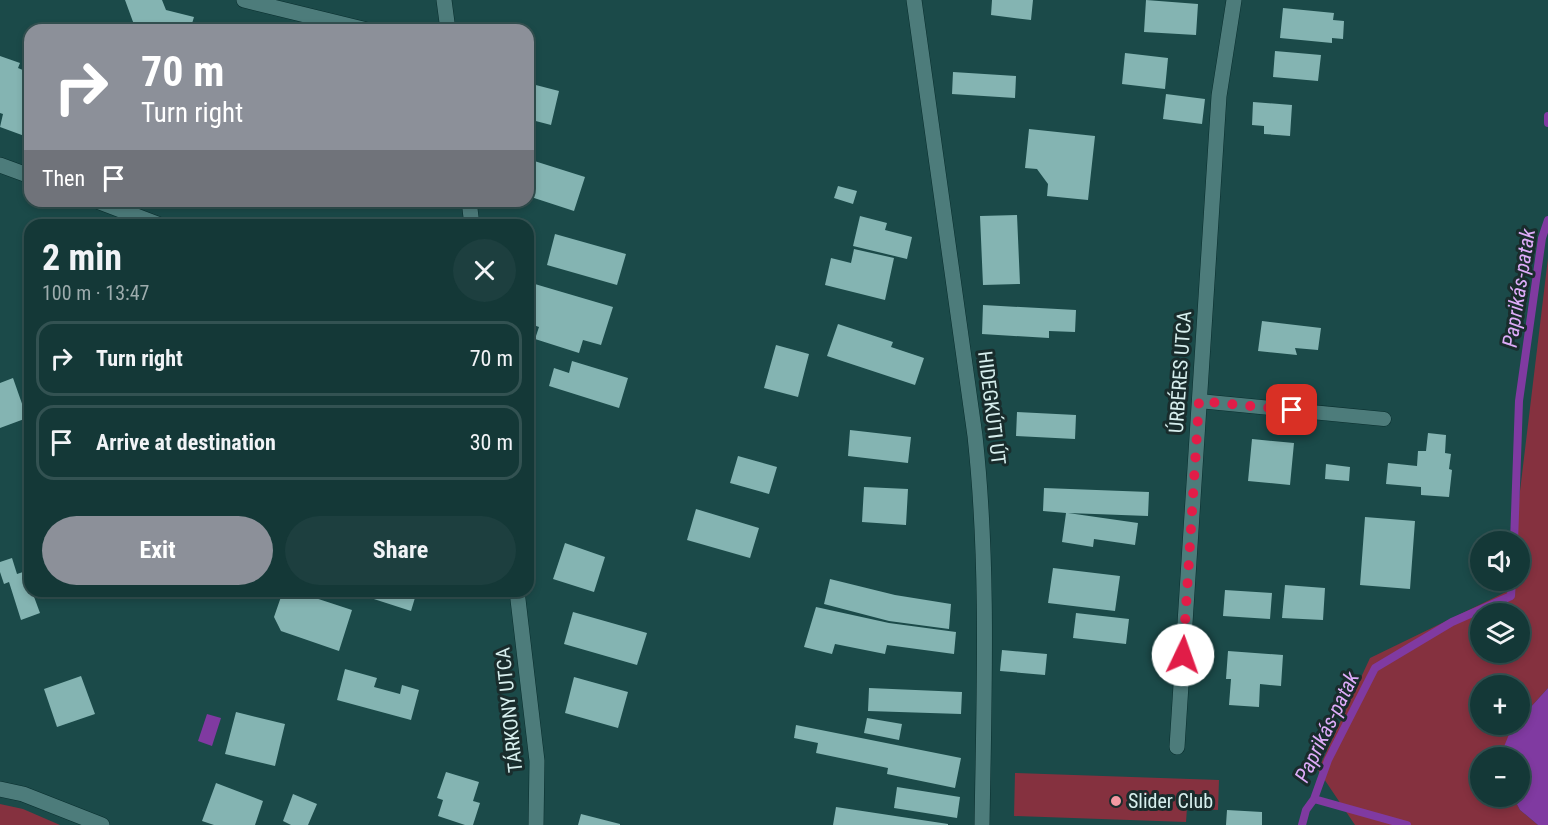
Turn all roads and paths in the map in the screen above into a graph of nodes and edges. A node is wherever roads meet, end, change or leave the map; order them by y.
1 (244, 0) edge
2 (444, 0) edge
3 (914, 0) edge
4 (1234, 0) edge
5 (342, 24) edge
6 (447, 24) edge
7 (0, 165) edge
8 (24, 174) edge
9 (113, 207) edge
10 (144, 219) edge
11 (1199, 401) junction
12 (1384, 419) dead end
13 (518, 597) edge
14 (1177, 747) dead end
15 (0, 789) edge
16 (83, 821) edge
17 (102, 825) edge
18 (536, 825) edge
19 (982, 825) edge

1 - 5 street
2 - 6 street
3 - 19 street, HIDEGKÚTI ÚT
4 - 11 street, ÚRBÉRES UTCA
7 - 8 street
9 - 10 street
11 - 12 lane
11 - 14 street, ÚRBÉRES UTCA
13 - 18 street, TÁRKONY UTCA
15 - 16 street
16 - 17 street

